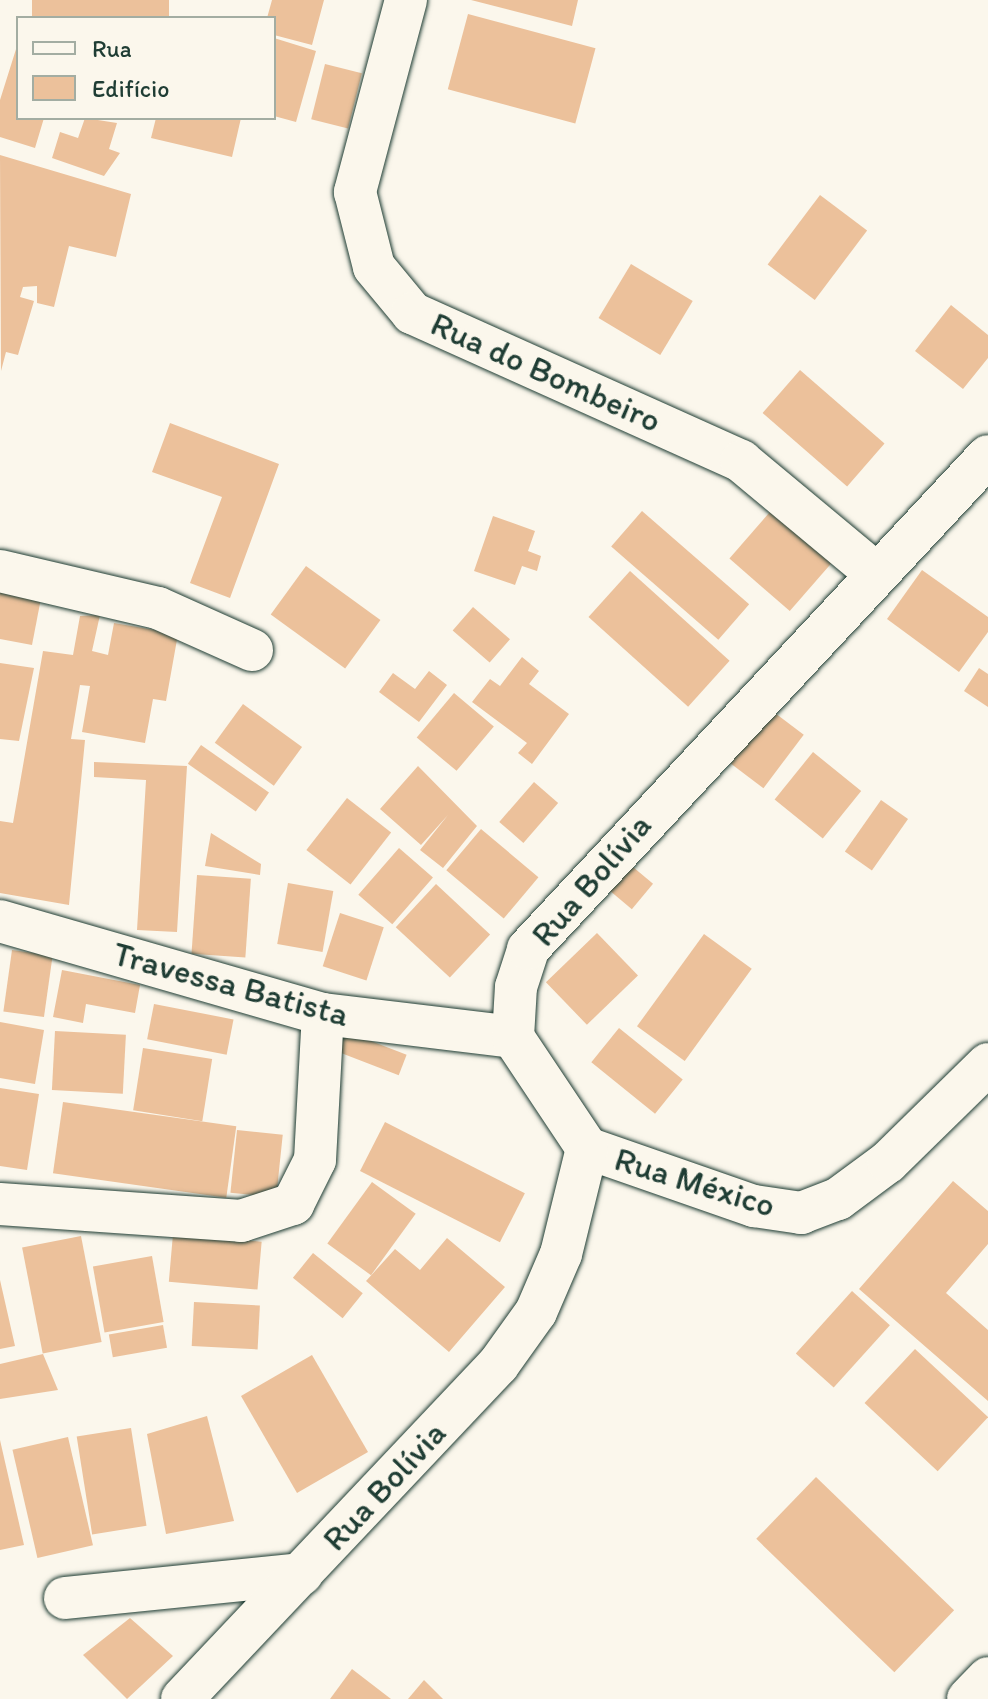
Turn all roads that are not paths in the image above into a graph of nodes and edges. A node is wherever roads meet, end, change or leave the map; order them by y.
1 (406, 0) edge
2 (988, 456) edge
3 (0, 571) edge
4 (874, 572) junction
5 (252, 650) dead end
6 (0, 921) edge
7 (323, 1014) junction
8 (513, 1037) junction
9 (988, 1064) edge
10 (587, 1148) junction
11 (0, 1204) edge
12 (302, 1574) junction
13 (65, 1598) dead end
14 (988, 1678) edge
15 (182, 1699) edge
16 (968, 1699) edge

1 - 4 street, Rua do Bombeiro
2 - 4 street, Rua Bolívia
3 - 5 street
4 - 8 street, Rua Bolívia
6 - 7 street, Travessa Batista
7 - 8 street, Travessa Batista
7 - 11 street
8 - 10 street
9 - 10 street, Rua México
10 - 12 street, Rua Bolívia
12 - 13 street
12 - 15 street, Rua Bolívia
14 - 16 street

